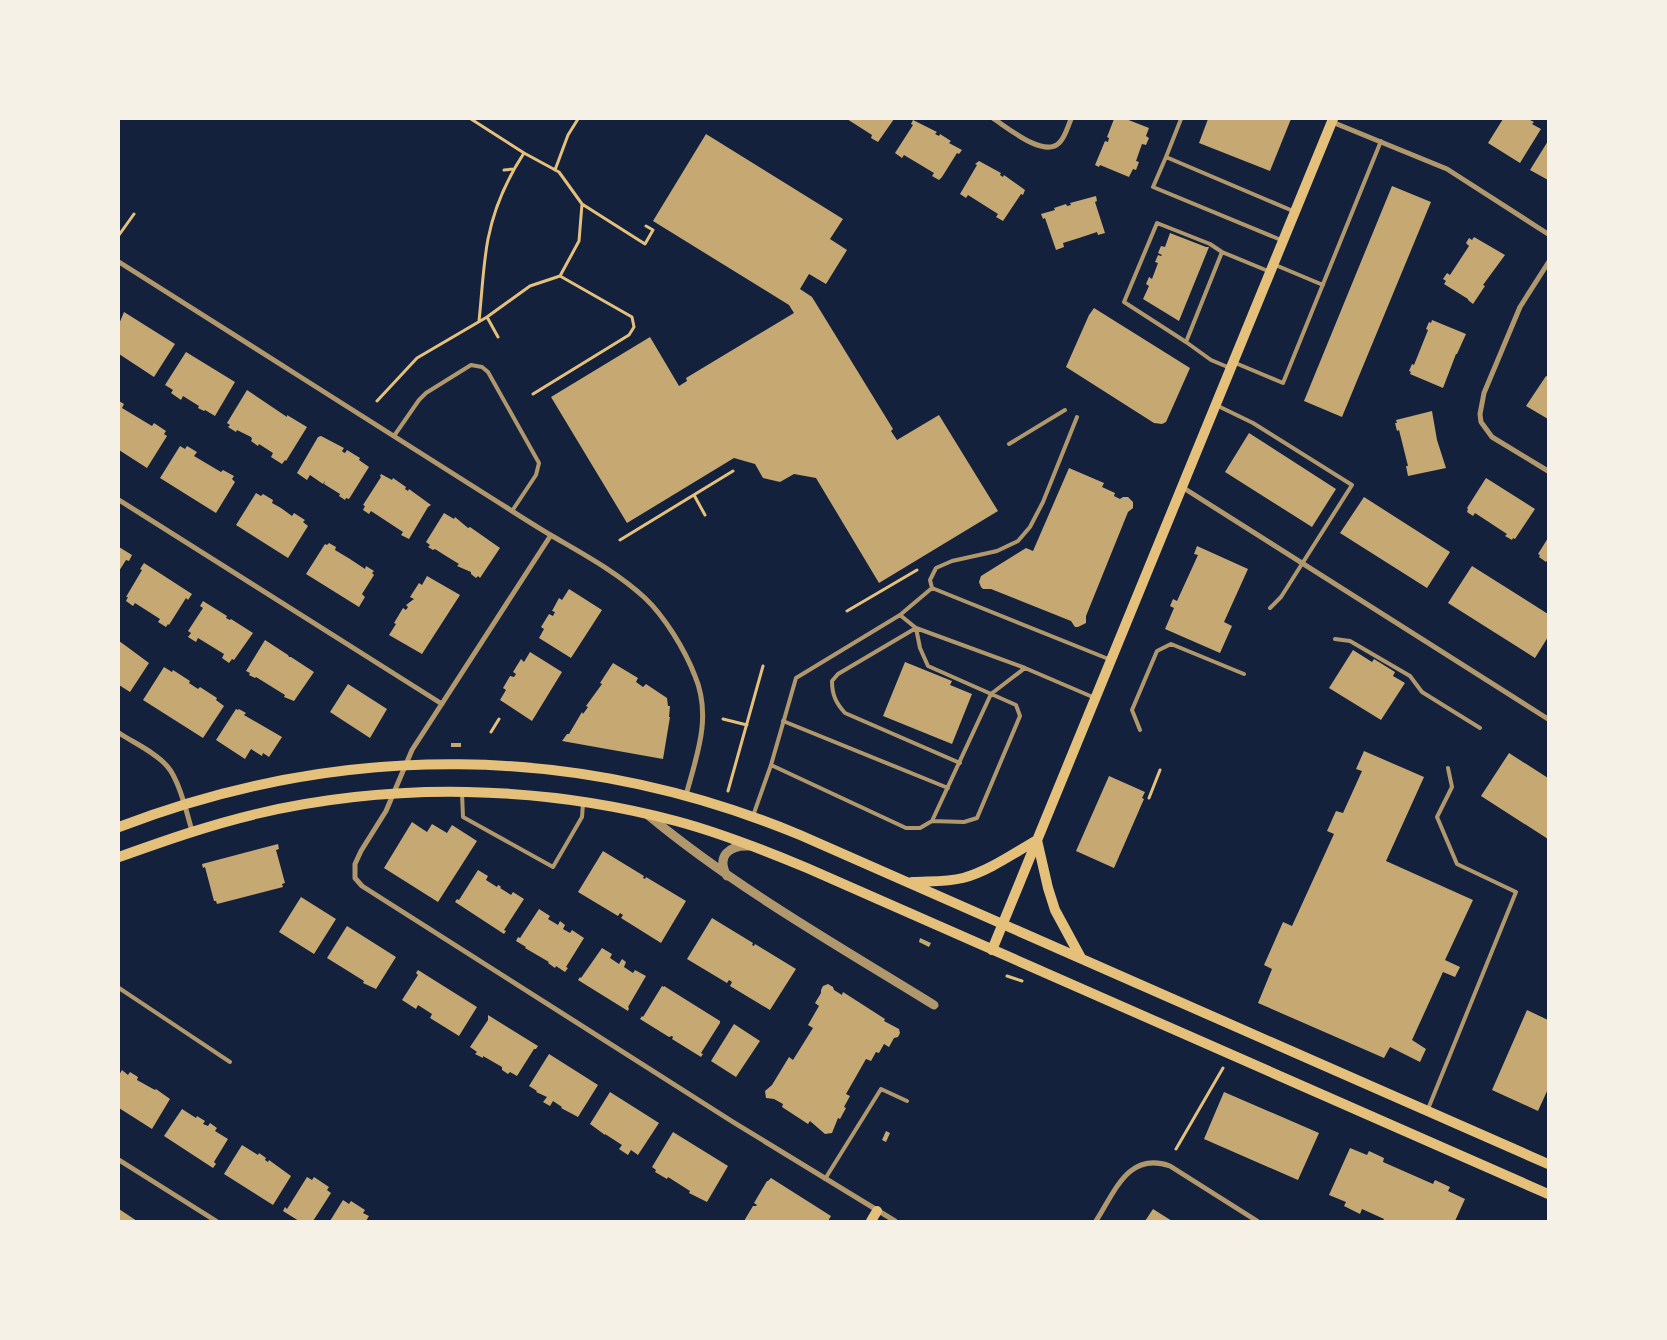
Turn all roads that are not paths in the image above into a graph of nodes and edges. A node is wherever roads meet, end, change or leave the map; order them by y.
1 (994, 119) edge
2 (1071, 119) edge
3 (1181, 119) edge
4 (1333, 120) edge
5 (1381, 141) junction
6 (1166, 157) junction
7 (1295, 212) junction
8 (1548, 234) edge
9 (1283, 241) junction
10 (1222, 252) junction
11 (119, 262) edge
12 (1548, 263) edge
13 (1272, 268) junction
14 (1323, 285) junction
15 (1186, 342) junction
16 (1232, 365) junction
17 (1216, 405) junction
18 (1066, 410) dead end
19 (1077, 417) dead end
20 (394, 436) junction
21 (1009, 444) dead end
22 (1548, 471) edge
23 (1182, 487) junction
24 (119, 500) edge
25 (512, 511) junction
26 (551, 535) junction
27 (1302, 564) junction
28 (932, 588) junction
29 (1270, 608) dead end
30 (900, 615) junction
31 (916, 628) junction
32 (1335, 639) dead end
33 (1111, 660) junction
34 (1025, 668) junction
35 (1244, 674) dead end
36 (991, 694) junction
37 (1095, 698) junction
38 (442, 704) junction
39 (1548, 718) edge
40 (783, 721) junction
41 (1480, 728) dead end
42 (1140, 730) dead end
43 (119, 733) edge
44 (960, 763) junction
45 (771, 765) junction
46 (406, 766) junction
47 (1448, 768) dead end
48 (948, 788) junction
49 (462, 793) junction
50 (393, 794) junction
51 (686, 795) junction
52 (584, 802) junction
53 (184, 804) junction
54 (647, 814) junction
55 (753, 816) junction
56 (932, 821) junction
57 (119, 827) edge
58 (192, 832) junction
59 (1037, 840) junction
60 (752, 846) junction
61 (119, 857) edge
62 (728, 876) junction
63 (909, 882) junction
64 (1003, 923) junction
65 (992, 950) junction
66 (1081, 958) junction
67 (119, 988) edge
68 (934, 1005) dead end
69 (230, 1062) dead end
70 (907, 1101) dead end
71 (1427, 1112) junction
72 (119, 1160) edge
73 (1548, 1164) edge
74 (825, 1179) junction
75 (1548, 1194) edge
76 (877, 1211) junction
77 (216, 1221) edge
78 (871, 1221) edge
79 (895, 1221) edge
80 (1096, 1221) edge
81 (1257, 1221) edge

1 - 2 street
3 - 6 lane
4 - 5 street
4 - 7 main road
5 - 8 street
5 - 14 lane
6 - 7 lane
6 - 9 lane
7 - 9 main road
9 - 13 main road
10 - 13 lane
10 - 15 lane
10 - 15 lane
11 - 20 street
12 - 22 street
13 - 14 lane
13 - 16 main road
14 - 16 lane
15 - 16 lane
16 - 17 main road
17 - 23 main road
17 - 27 lane
18 - 21 lane
19 - 28 lane
20 - 25 street
20 - 25 lane
23 - 27 street
23 - 33 main road
24 - 38 street
25 - 26 street
26 - 38 street
26 - 51 street
27 - 29 lane
27 - 39 street
28 - 30 lane
28 - 33 lane
30 - 31 lane
30 - 40 lane
31 - 34 lane
31 - 36 lane
31 - 44 lane
32 - 41 lane
33 - 37 main road
34 - 36 lane
34 - 37 lane
35 - 42 lane
36 - 44 lane
36 - 56 lane
37 - 59 main road
38 - 46 street
40 - 45 lane
40 - 48 lane
43 - 53 street
44 - 48 lane
45 - 55 lane
45 - 56 lane
46 - 50 street
46 - 51 main road
46 - 53 main road
47 - 71 lane
48 - 56 lane
49 - 50 main road
49 - 52 main road
49 - 52 lane
50 - 58 main road
50 - 74 street
51 - 55 main road
52 - 54 main road
53 - 57 main road
53 - 58 street
54 - 60 main road
54 - 62 street
55 - 63 main road
58 - 61 main road
59 - 63 main road
59 - 64 main road
59 - 66 main road
60 - 62 street
60 - 65 main road
62 - 68 street
63 - 64 main road
64 - 65 main road
64 - 66 main road
65 - 75 main road
66 - 71 main road
67 - 69 lane
70 - 74 lane
71 - 73 main road
72 - 77 street
74 - 76 street
76 - 78 main road
76 - 79 street
80 - 81 street

